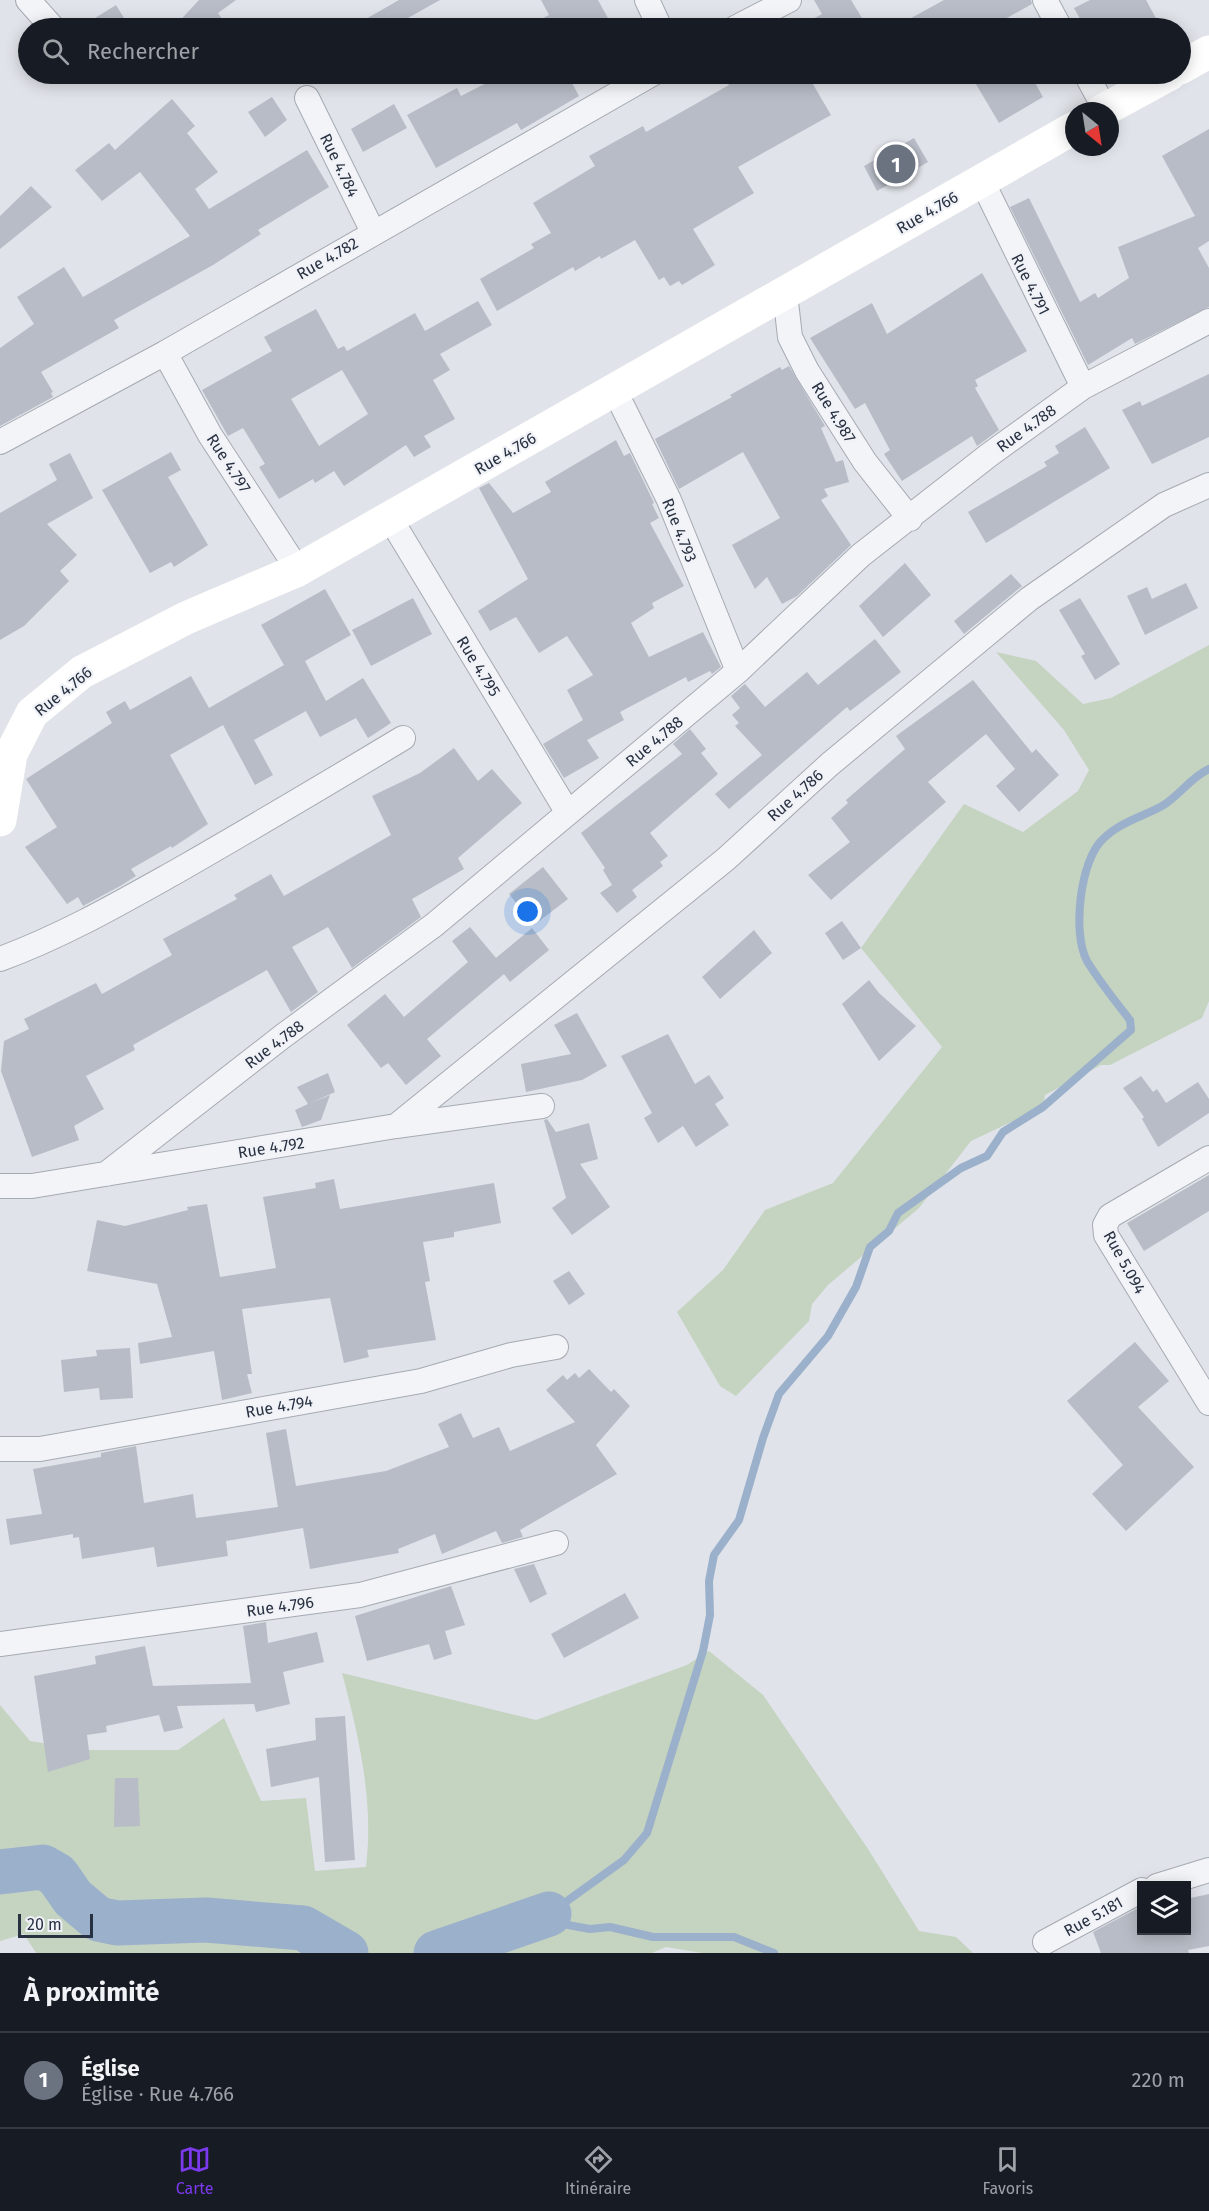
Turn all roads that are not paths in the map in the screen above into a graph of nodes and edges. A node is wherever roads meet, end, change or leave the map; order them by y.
1 (28, 0) edge
2 (647, 0) edge
3 (789, 0) edge
4 (1045, 0) edge
5 (44, 18) edge
6 (655, 18) edge
7 (754, 18) edge
8 (1055, 18) edge
9 (1209, 52) edge
10 (1191, 62) edge
11 (635, 84) edge
12 (1091, 84) edge
13 (1152, 84) edge
14 (307, 98) dead end
15 (1100, 102) edge
16 (1119, 102) edge
17 (1065, 133) edge
18 (982, 181) junction
19 (373, 232) junction
20 (785, 293) junction
21 (1209, 321) edge
22 (165, 352) junction
23 (1083, 387) junction
24 (615, 391) junction
25 (0, 442) edge
26 (1209, 485) edge
27 (390, 518) junction
28 (910, 519) junction
29 (298, 570) junction
30 (738, 671) junction
31 (403, 738) dead end
32 (568, 813) junction
33 (0, 820) edge
34 (0, 959) edge
35 (542, 1106) dead end
36 (396, 1126) junction
37 (1209, 1158) edge
38 (106, 1174) junction
39 (0, 1186) edge
40 (556, 1347) dead end
41 (1200, 1369) edge
42 (1209, 1402) edge
43 (0, 1449) edge
44 (556, 1543) dead end
45 (0, 1644) edge
46 (1209, 1870) edge
47 (1173, 1881) edge
48 (1137, 1893) edge
49 (1045, 1942) dead end

1 - 5 street
2 - 6 street
3 - 7 street
4 - 8 street
9 - 10 street
11 - 19 street, Rue 4.782
12 - 15 street
13 - 16 street
14 - 19 street, Rue 4.784
17 - 18 street, Rue 4.766
18 - 20 street, Rue 4.766
18 - 23 street, Rue 4.791
19 - 22 street, Rue 4.782
20 - 24 street, Rue 4.766
20 - 28 street, Rue 4.987
21 - 23 street, Rue 4.788
22 - 25 street, Rue 4.782
22 - 29 street, Rue 4.797
23 - 28 street, Rue 4.788
24 - 27 street, Rue 4.766
24 - 30 street, Rue 4.793
26 - 36 street, Rue 4.786
27 - 29 street, Rue 4.766
27 - 32 street, Rue 4.795
28 - 30 street, Rue 4.788
29 - 33 street, Rue 4.766
30 - 32 street, Rue 4.788
31 - 34 street
32 - 38 street, Rue 4.788
35 - 36 street, Rue 4.792
36 - 38 street, Rue 4.792
37 - 41 street, Rue 5.094
38 - 39 street, Rue 4.792
40 - 43 street, Rue 4.794
41 - 42 street
44 - 45 street, Rue 4.796
46 - 47 street
48 - 49 street, Rue 5.181

